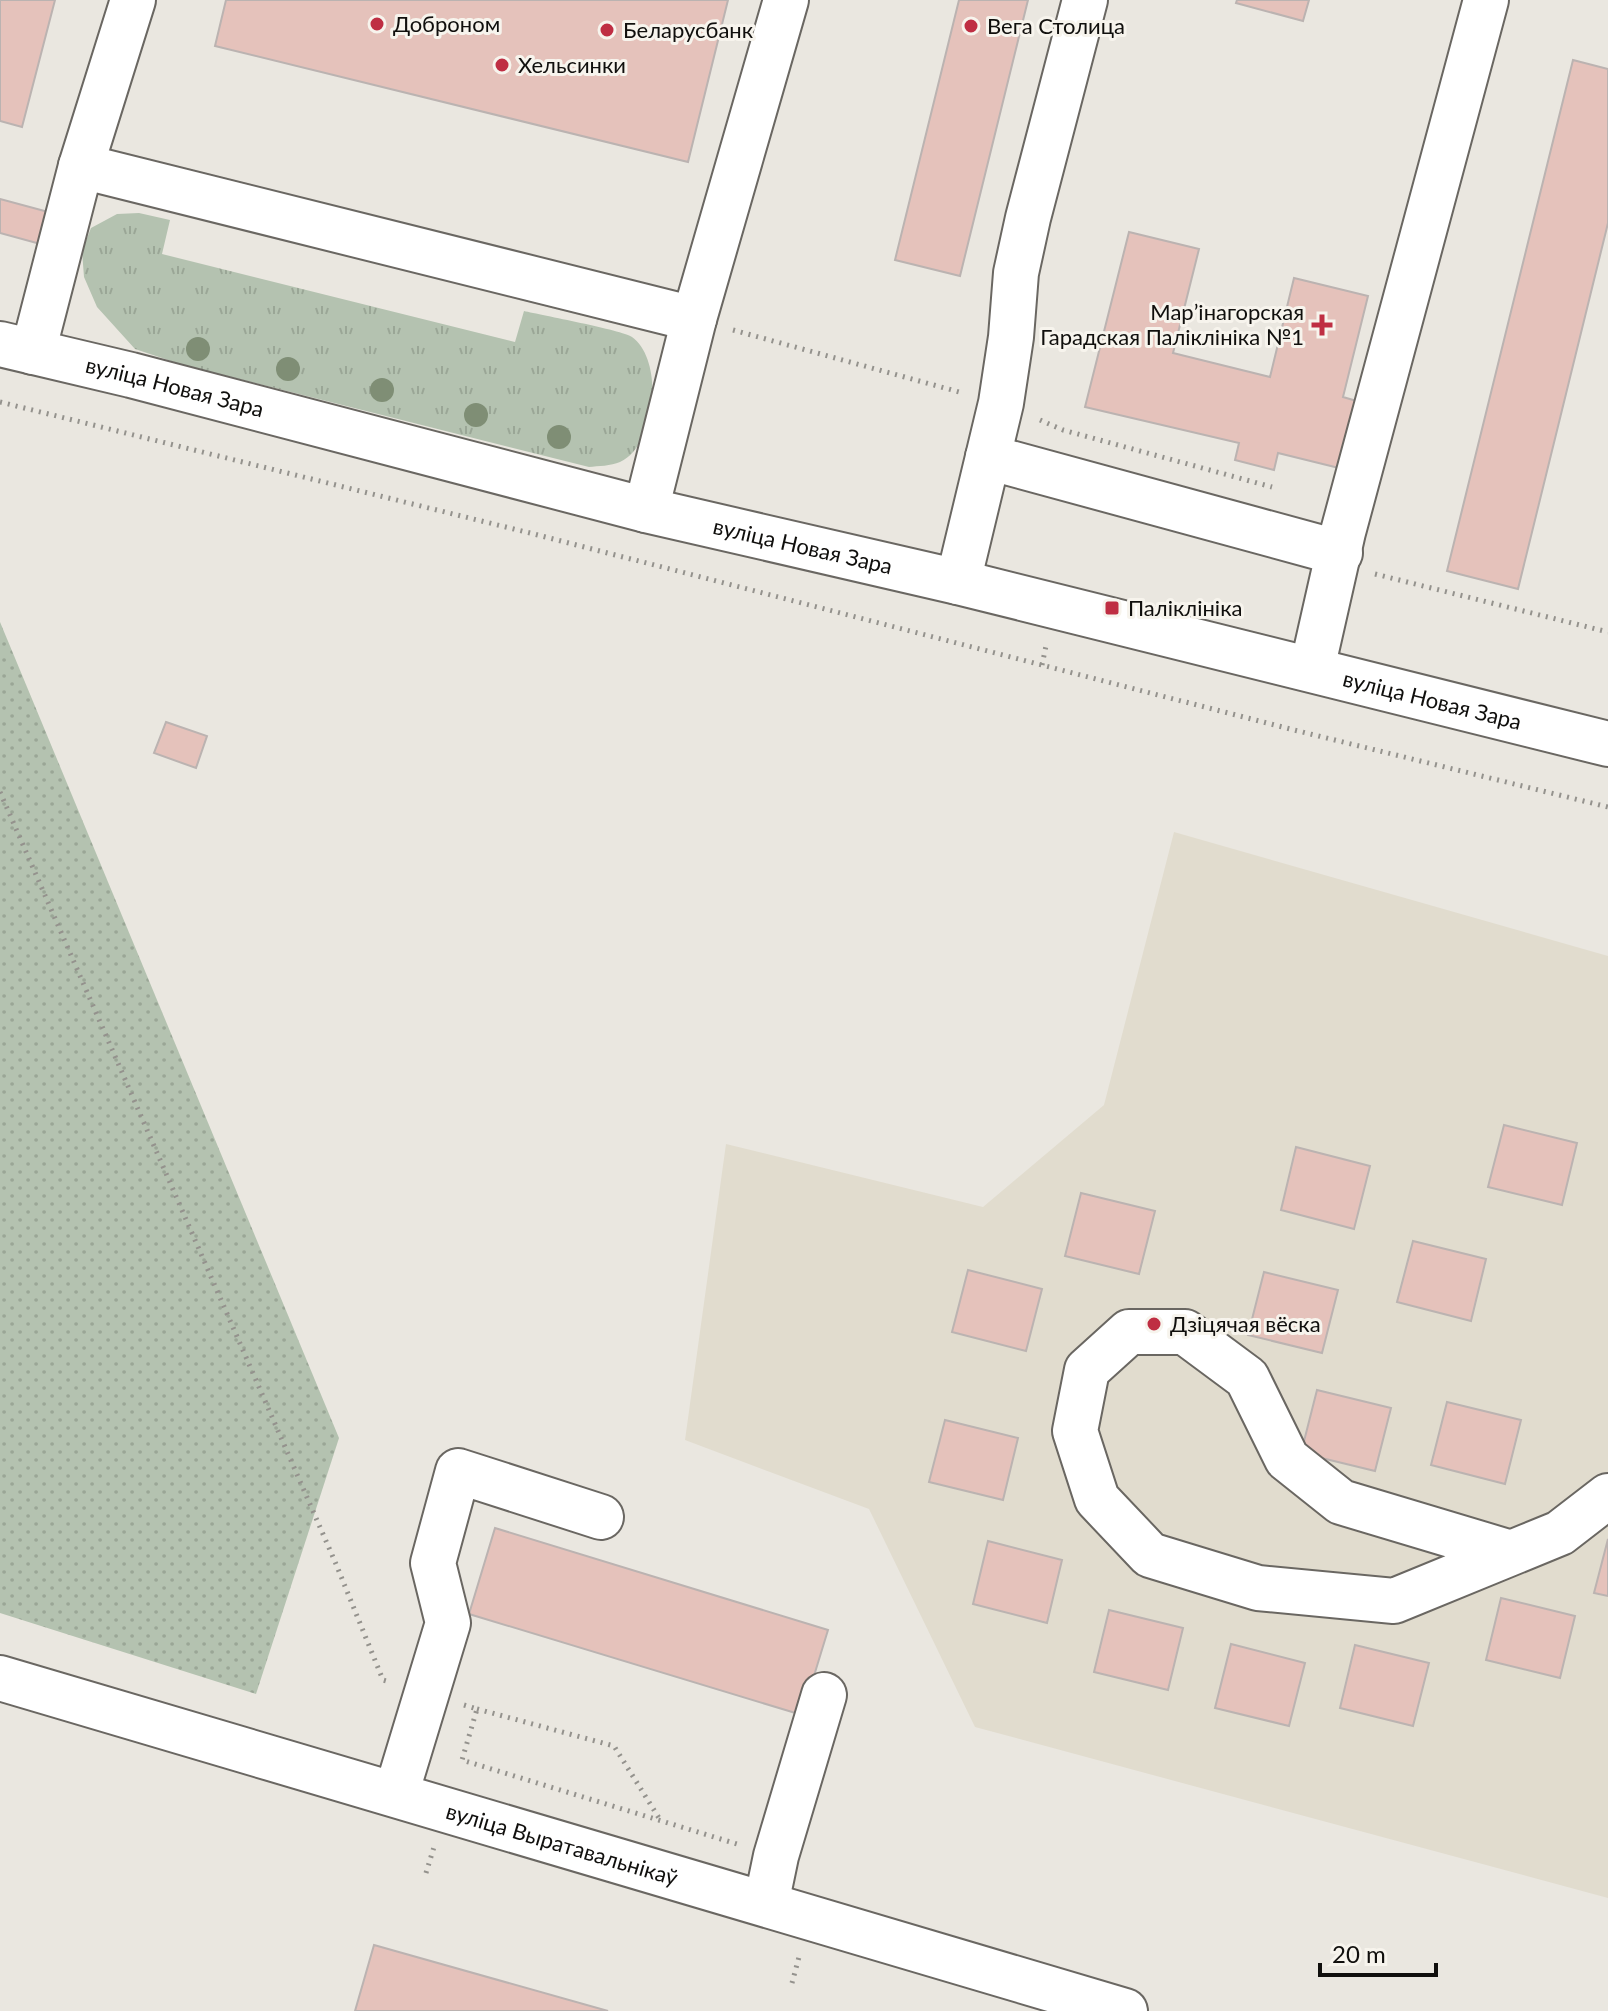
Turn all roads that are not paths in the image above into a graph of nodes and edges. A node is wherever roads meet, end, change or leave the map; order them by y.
1 (133, 0) edge
2 (786, 0) edge
3 (1085, 0) edge
4 (1486, 0) edge
5 (81, 166) junction
6 (694, 319) junction
7 (17, 348) edge
8 (988, 457) junction
9 (646, 510) junction
10 (1340, 553) junction
11 (958, 582) junction
12 (1312, 669) junction
13 (1608, 744) edge
14 (1608, 1496) edge
15 (601, 1517) dead end
16 (1511, 1553) junction
17 (0, 1678) edge
18 (824, 1695) dead end
19 (396, 1794) junction
20 (766, 1904) junction
21 (1021, 1996) edge
22 (1125, 2011) edge

1 - 5 street
2 - 6 street
3 - 8 street
4 - 10 street
5 - 6 street
5 - 7 street
6 - 9 street
7 - 9 street, вуліца Новая Зара
8 - 10 street
8 - 11 street
9 - 11 street, вуліца Новая Зара
10 - 12 street
11 - 12 street, вуліца Новая Зара
12 - 13 street, вуліца Новая Зара
14 - 16 street
15 - 19 street
16 - 16 street
17 - 19 street, вуліца Выратавальнікаў
18 - 20 street
19 - 20 street, вуліца Выратавальнікаў
20 - 21 street, вуліца Выратавальнікаў
21 - 22 street, вуліца Выратавальнікаў

